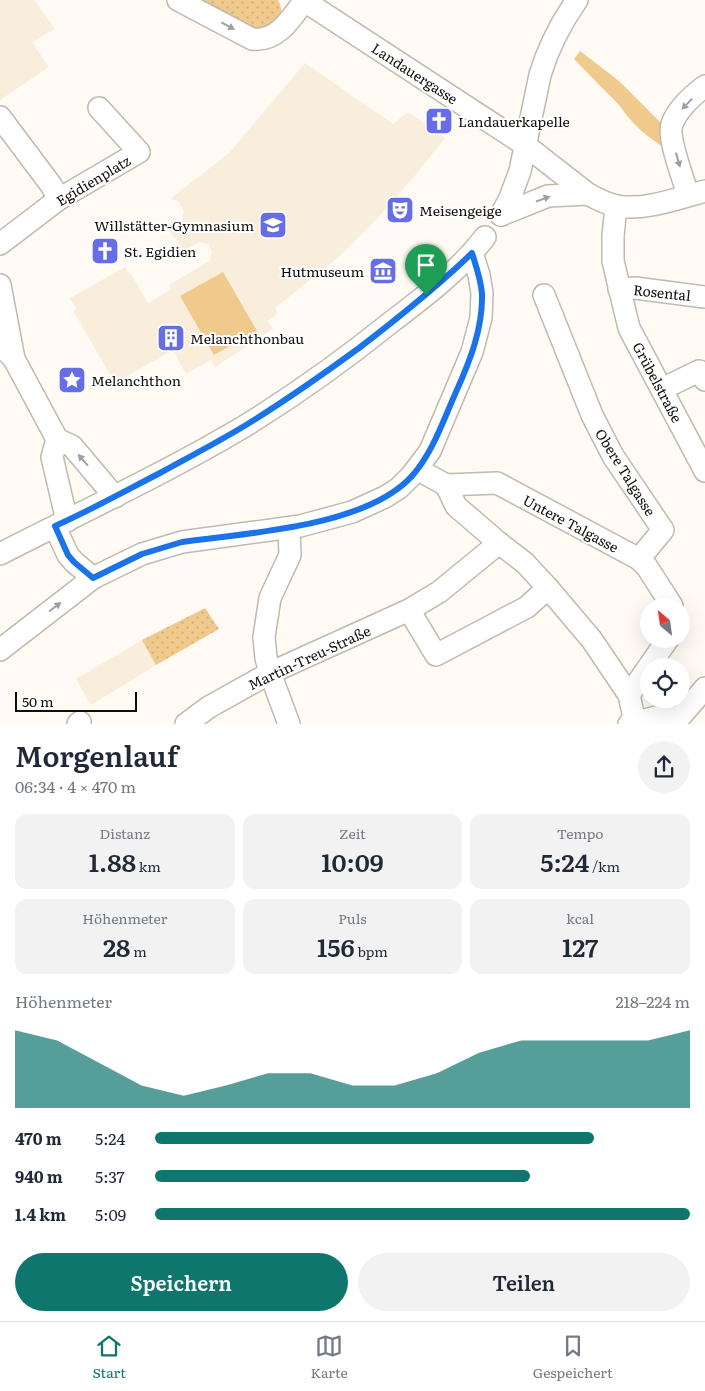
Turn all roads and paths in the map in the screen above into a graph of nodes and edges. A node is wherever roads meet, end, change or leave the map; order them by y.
1 (178, 0) edge
2 (304, 0) edge
3 (578, 0) edge
4 (705, 86) edge
5 (99, 108) dead end
6 (0, 117) edge
7 (524, 145) junction
8 (697, 193) edge
9 (588, 194) junction
10 (59, 199) junction
11 (616, 206) junction
12 (0, 244) edge
13 (0, 286) edge
14 (619, 289) junction
15 (544, 295) dead end
16 (705, 297) edge
17 (0, 344) edge
18 (14, 359) junction
19 (705, 380) edge
20 (662, 389) junction
21 (57, 439) junction
22 (417, 469) junction
23 (705, 471) edge
24 (446, 485) junction
25 (115, 497) junction
26 (61, 524) junction
27 (289, 528) junction
28 (499, 543) junction
29 (0, 554) edge
30 (639, 559) junction
31 (93, 578) junction
32 (548, 588) junction
33 (667, 598) edge
34 (409, 610) junction
35 (8, 644) edge
36 (662, 648) edge
37 (270, 673) junction
38 (705, 688) edge
39 (629, 695) junction
40 (632, 723) edge
41 (186, 724) edge
42 (289, 724) edge

1 -> 2 street
2 - 7 street, Landauergasse
3 - 7 street
4 -> 8 street
5 - 10 street, Egidienplatz
6 - 10 street
7 - 9 street, Landauergasse
7 -> 9 street
8 - 11 street
9 - 11 street
10 - 12 street, Egidienplatz
11 - 14 street, Grübelstraße
13 - 18 street
14 - 16 street, Rosental
14 - 20 street, Grübelstraße
15 - 30 street, Obere Talgasse
17 - 18 street
18 - 21 street
19 - 20 street
20 - 23 street, Grübelstraße
25 -> 21 street
21 - 26 street
22 - 24 street
22 - 25 street
22 - 27 street
24 - 28 street
24 - 30 street, Untere Talgasse
25 - 26 street
26 - 29 street
26 - 31 street
27 - 31 street
27 - 37 street
28 - 32 street
28 - 34 street, Martin-Treu-Straße
30 - 33 street, Untere Talgasse
35 -> 31 street
32 - 34 street
32 - 39 street
34 - 37 street, Martin-Treu-Straße
36 - 39 street
37 - 41 street, Martin-Treu-Straße
37 - 42 street
38 - 40 street
39 - 40 street

